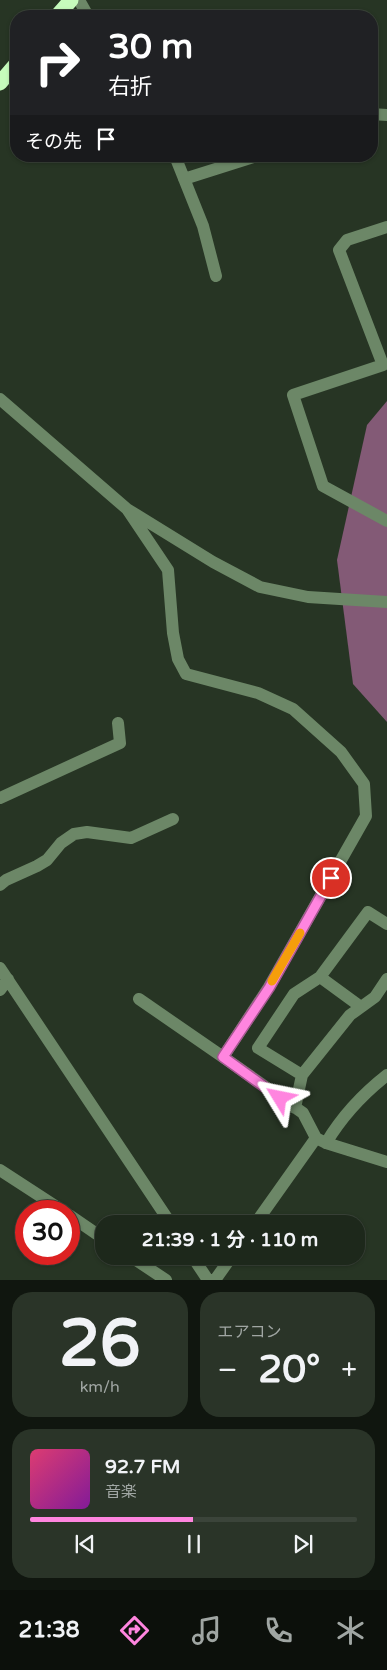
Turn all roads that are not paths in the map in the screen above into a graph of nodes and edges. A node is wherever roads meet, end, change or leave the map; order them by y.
1 (71, 0) edge
2 (62, 10) edge
3 (10, 71) edge
4 (0, 82) edge
5 (178, 162) edge
6 (238, 162) edge
7 (184, 179) junction
8 (387, 227) edge
9 (216, 276) dead end
10 (385, 370) edge
11 (0, 399) edge
12 (127, 510) junction
13 (387, 521) edge
14 (387, 602) edge
15 (118, 723) dead end
16 (0, 798) edge
17 (173, 819) dead end
18 (0, 885) edge
19 (387, 924) edge
20 (0, 968) edge
21 (320, 977) junction
22 (387, 979) edge
23 (4, 984) edge
24 (139, 999) dead end
25 (361, 1007) junction
26 (223, 1057) junction
27 (302, 1075) junction
28 (387, 1075) edge
29 (294, 1108) junction
30 (321, 1140) junction
31 (387, 1162) edge
32 (0, 1170) edge
33 (45, 1200) edge
34 (165, 1215) edge
35 (262, 1215) edge
36 (80, 1223) edge
37 (95, 1233) edge
38 (144, 1265) edge
39 (198, 1265) edge
40 (226, 1265) edge
41 (166, 1280) edge
42 (208, 1280) edge
43 (215, 1280) edge

1 - 2 highway
3 - 4 highway
5 - 7 street
6 - 7 street
7 - 9 street
8 - 10 street
10 - 13 street
11 - 12 street
12 - 14 street
12 - 26 street
15 - 16 street
17 - 18 street
19 - 21 street
20 - 23 street
21 - 25 street
21 - 27 street
22 - 25 street
23 - 34 street
24 - 26 street
25 - 27 street
26 - 29 street
27 - 29 street
28 - 30 street
29 - 30 street
30 - 31 street
30 - 35 street
32 - 33 street
36 - 37 street
38 - 41 street
39 - 42 street
40 - 43 street

